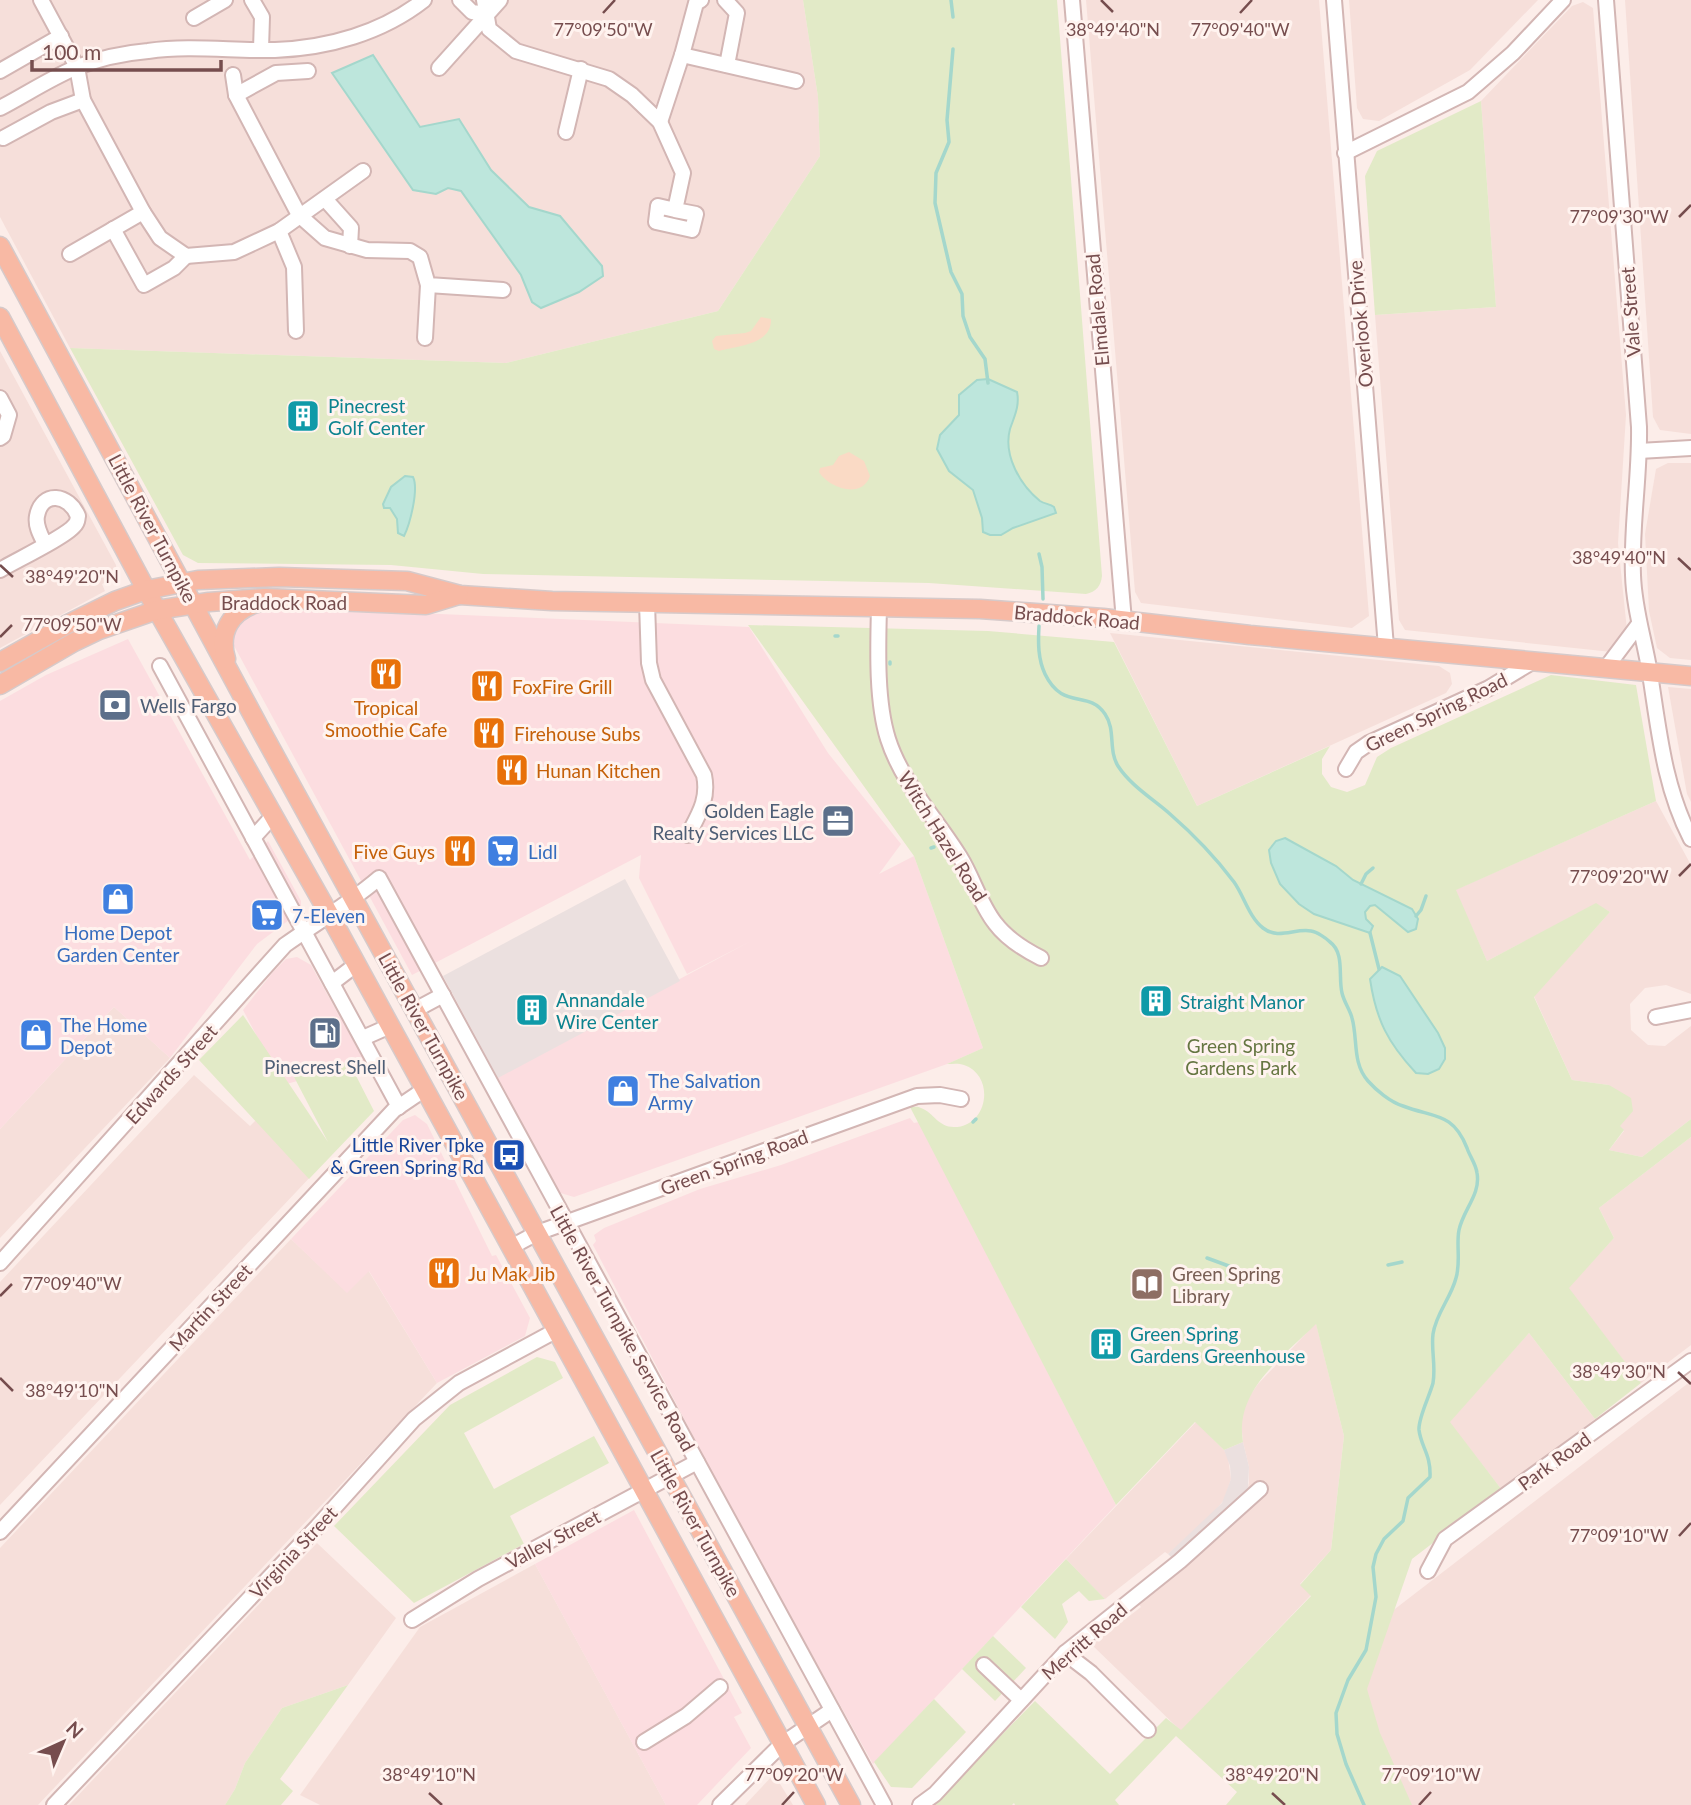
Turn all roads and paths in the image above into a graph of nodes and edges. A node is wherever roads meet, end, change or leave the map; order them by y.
1 (41, 0) edge
2 (225, 0) edge
3 (252, 0) edge
4 (424, 0) edge
5 (460, 0) edge
6 (500, 0) edge
7 (701, 0) edge
8 (725, 0) edge
9 (1072, 0) edge
10 (1334, 0) edge
11 (1563, 0) edge
12 (1606, 0) edge
13 (485, 7) edge
14 (194, 18) dead end
15 (61, 36) junction
16 (261, 49) junction
17 (682, 55) junction
18 (727, 65) junction
19 (77, 67) junction
20 (439, 68) dead end
21 (581, 69) junction
22 (0, 71) edge
23 (308, 71) dead end
24 (233, 75) dead end
25 (796, 81) dead end
26 (236, 95) junction
27 (83, 100) junction
28 (0, 108) edge
29 (660, 122) junction
30 (566, 132) dead end
31 (3, 138) dead end
32 (1345, 153) junction
33 (363, 171) dead end
34 (325, 198) junction
35 (675, 210) dead end
36 (143, 212) junction
37 (299, 215) junction
38 (113, 229) junction
39 (279, 231) junction
40 (0, 246) edge
41 (350, 246) junction
42 (70, 254) dead end
43 (186, 256) junction
44 (428, 285) junction
45 (503, 290) dead end
46 (0, 317) edge
47 (296, 331) dead end
48 (425, 338) dead end
49 (0, 398) edge
50 (0, 438) edge
51 (1691, 448) edge
52 (1639, 451) junction
53 (45, 544) dead end
54 (0, 569) edge
55 (183, 583) junction
56 (146, 590) junction
57 (460, 595) junction
58 (278, 599) junction
59 (647, 603) junction
60 (194, 604) junction
61 (879, 607) junction
62 (157, 610) junction
63 (1124, 621) junction
64 (1639, 624) junction
65 (1386, 647) junction
66 (0, 662) edge
67 (1532, 662) junction
68 (160, 666) dead end
69 (1606, 668) junction
70 (230, 672) junction
71 (1650, 673) junction
72 (1691, 676) edge
73 (0, 685) edge
74 (201, 688) junction
75 (178, 701) junction
76 (1346, 769) dead end
77 (273, 816) junction
78 (688, 835) dead end
79 (253, 838) junction
80 (1691, 839) edge
81 (355, 899) junction
82 (329, 914) junction
83 (305, 931) junction
84 (1041, 958) dead end
85 (357, 964) junction
86 (332, 983) junction
87 (443, 995) junction
88 (415, 1010) junction
89 (1691, 1010) edge
90 (1656, 1017) dead end
91 (390, 1026) junction
92 (363, 1038) junction
93 (425, 1089) junction
94 (961, 1099) dead end
95 (399, 1107) junction
96 (565, 1223) junction
97 (537, 1233) junction
98 (511, 1247) junction
99 (0, 1263) edge
100 (556, 1330) junction
101 (1691, 1361) edge
102 (696, 1462) junction
103 (671, 1477) junction
104 (1259, 1489) dead end
105 (644, 1491) junction
106 (0, 1532) edge
107 (1428, 1571) dead end
108 (412, 1620) dead end
109 (1065, 1653) junction
110 (985, 1665) dead end
111 (720, 1687) dead end
112 (1021, 1700) junction
113 (832, 1710) junction
114 (808, 1727) junction
115 (1149, 1731) dead end
116 (644, 1742) dead end
117 (782, 1744) junction
118 (54, 1805) edge
119 (720, 1805) edge
120 (816, 1805) edge
121 (851, 1805) edge
122 (884, 1805) edge
123 (920, 1805) edge

1 - 15 street
2 - 14 street
3 - 16 street
4 - 16 street
5 - 13 street
6 - 13 street
7 - 17 street
8 - 18 street
9 - 63 street, Elmdale Road
10 - 32 street, Overlook Drive
11 - 32 street
12 - 52 street, Vale Street
13 - 20 street
13 - 21 street
15 - 19 street
15 - 22 street
16 - 19 street
17 - 18 street
17 - 29 street
18 - 25 street
19 - 27 street
19 - 28 street
21 - 29 street
21 - 30 street
23 - 26 street
24 - 26 street
26 - 37 street
27 - 31 street
27 - 36 street
29 - 35 street
32 - 65 street, Overlook Drive
33 - 34 street
34 - 37 street
34 - 41 street
36 - 38 street
36 - 43 street
37 - 39 street
37 - 41 street
38 - 42 street
38 - 43 street
39 - 43 street
39 - 47 street
40 - 55 main road, Little River Turnpike
41 - 44 street
44 - 45 street
44 - 48 street
46 - 56 main road, Little River Turnpike
49 - 50 street
51 - 52 street
52 - 64 street, Vale Street
53 - 54 street
55 - 56 main road, Braddock Road
55 - 57 main road, Braddock Road
55 - 60 main road, Little River Turnpike
56 - 62 main road, Little River Turnpike
56 - 66 main road, Braddock Road
57 - 58 main road, Braddock Road
57 - 59 main road, Braddock Road
58 - 60 main road, Braddock Road
58 - 70 main road
59 - 61 main road, Braddock Road
59 - 78 street
60 - 62 main road, Braddock Road
60 - 70 main road, Little River Turnpike
61 - 63 main road, Braddock Road
61 - 84 street, Witch Hazel Road
62 - 73 main road, Braddock Road
62 - 74 main road, Little River Turnpike
63 - 65 main road, Braddock Road
64 - 69 street
64 - 71 street, Vale Street
65 - 67 main road, Braddock Road
67 - 69 main road, Braddock Road
67 - 76 street, Green Spring Road
68 - 75 street
69 - 71 main road, Braddock Road
70 - 81 main road, Little River Turnpike
71 - 72 main road, Braddock Road
71 - 80 street, Vale Street
74 - 75 street
74 - 77 main road, Little River Turnpike
75 - 79 street
77 - 79 street
77 - 82 main road, Little River Turnpike
79 - 83 street
81 - 82 street, Edwards Street
81 - 87 street, Little River Turnpike Service Road
81 - 88 main road, Little River Turnpike
82 - 83 street, Edwards Street
82 - 85 main road, Little River Turnpike
83 - 86 street
83 - 99 street, Edwards Street
85 - 86 street
85 - 91 main road, Little River Turnpike
86 - 92 street
87 - 88 street
87 - 96 street, Little River Turnpike Service Road
88 - 97 main road, Little River Turnpike
89 - 90 street
91 - 92 street
91 - 93 main road, Little River Turnpike
92 - 95 street
93 - 95 street, Martin Street
93 - 98 main road, Little River Turnpike
94 - 96 street, Green Spring Road
95 - 106 street, Martin Street
96 - 97 street, Green Spring Road
96 - 102 street, Little River Turnpike Service Road
97 - 98 street, Green Spring Road
97 - 103 main road, Little River Turnpike
98 - 100 main road, Little River Turnpike
100 - 105 main road, Little River Turnpike
100 - 118 street, Virginia Street
101 - 107 street, Park Road
102 - 103 street, Valley Street
102 - 113 street, Little River Turnpike Service Road
103 - 105 street, Valley Street
103 - 114 main road, Little River Turnpike
104 - 109 street, Merritt Road
105 - 108 street, Valley Street
105 - 117 main road, Little River Turnpike
109 - 112 street, Merritt Road
109 - 115 street
110 - 112 street
111 - 116 street
112 - 123 street, Merritt Road
113 - 114 street
113 - 122 street, Little River Turnpike Service Road
114 - 117 street
114 - 121 main road, Little River Turnpike
117 - 119 street
117 - 120 main road, Little River Turnpike

